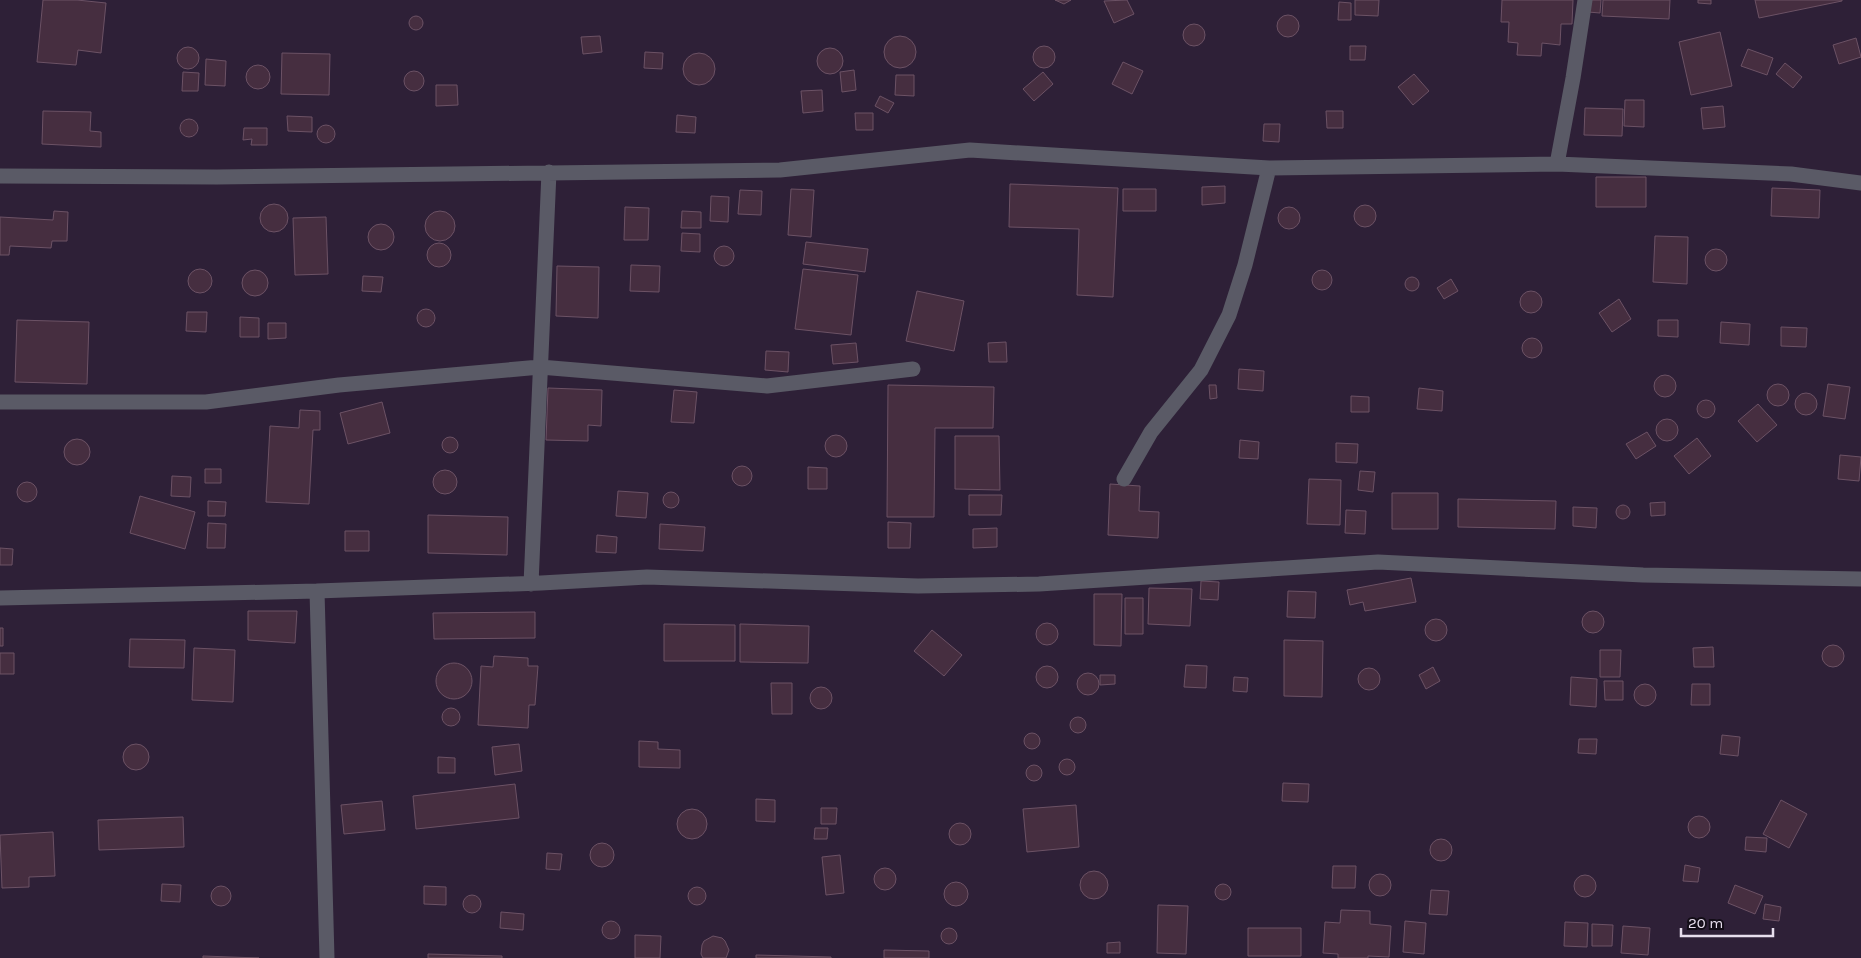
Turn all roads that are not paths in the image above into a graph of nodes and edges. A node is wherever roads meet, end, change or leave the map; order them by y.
1 (1585, 0) edge
2 (1557, 164) junction
3 (1269, 168) junction
4 (549, 172) junction
5 (0, 176) edge
6 (1861, 183) edge
7 (540, 367) junction
8 (913, 370) dead end
9 (0, 402) edge
10 (1124, 479) dead end
11 (1861, 579) edge
12 (531, 584) junction
13 (317, 591) junction
14 (0, 598) edge
15 (327, 958) edge

1 - 2 street
2 - 3 street
2 - 6 street
3 - 4 street
3 - 10 street
4 - 5 street
4 - 7 street
7 - 8 street
7 - 9 street
7 - 12 street
11 - 12 street
12 - 13 street
13 - 14 street
13 - 15 street

